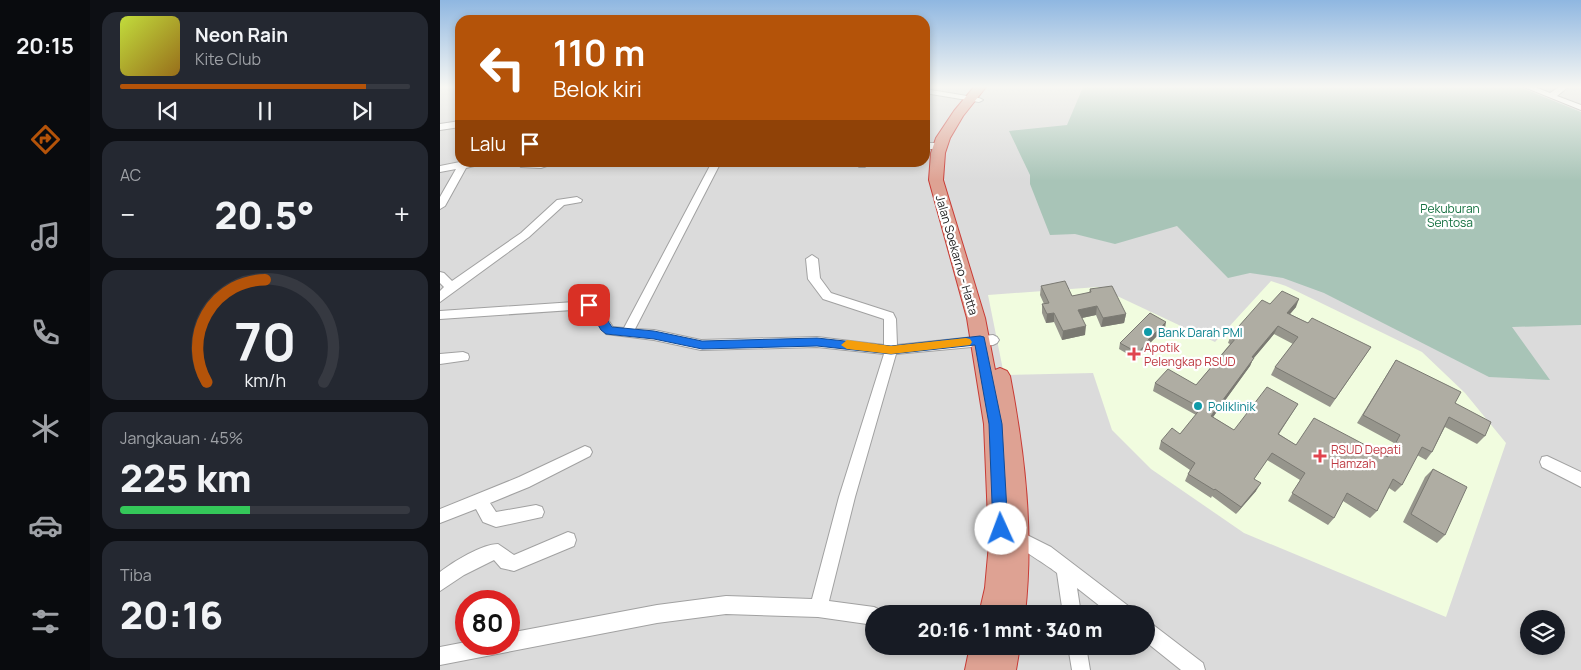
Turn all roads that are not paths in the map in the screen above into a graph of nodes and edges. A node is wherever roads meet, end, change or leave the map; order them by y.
1 (957, 118) edge
2 (965, 118) edge
3 (455, 125) edge
4 (440, 127) edge
5 (933, 146) edge
6 (455, 166) edge
7 (462, 167) edge
8 (714, 167) edge
9 (440, 169) edge
10 (577, 200) dead end
11 (440, 206) edge
12 (812, 259) dead end
13 (440, 276) edge
14 (451, 287) junction
15 (440, 298) edge
16 (440, 315) edge
17 (627, 333) junction
18 (986, 340) junction
19 (891, 350) junction
20 (463, 357) dead end
21 (440, 359) edge
22 (585, 452) dead end
23 (1547, 462) dead end
24 (1581, 480) edge
25 (480, 500) junction
26 (536, 512) dead end
27 (440, 516) edge
28 (1019, 539) junction
29 (568, 540) dead end
30 (1065, 569) junction
31 (440, 582) edge
32 (994, 605) edge
33 (1013, 605) edge
34 (1071, 605) edge
35 (1112, 605) edge
36 (818, 608) junction
37 (865, 615) edge
38 (1155, 637) edge
39 (520, 640) edge
40 (455, 653) edge
41 (982, 655) edge
42 (1004, 655) edge
43 (1079, 655) edge
44 (440, 656) edge
45 (979, 670) edge
46 (1002, 670) edge
47 (1081, 670) edge
48 (1196, 670) edge

1 - 5 highway, Jalan Soekarno - Hatta
2 - 18 highway, Jalan Soekarno - Hatta
3 - 4 street
5 - 18 highway, Jalan Soekarno - Hatta
6 - 9 street
7 - 11 street
8 - 17 street
10 - 14 street
12 - 19 street
13 - 14 street
14 - 15 street
16 - 17 street
17 - 19 street
18 - 19 street
18 - 28 highway, Jalan Soekarno - Hatta
18 - 32 highway, Jalan Soekarno - Hatta
19 - 36 street
20 - 21 street
22 - 25 street
23 - 24 street
25 - 26 street
25 - 27 street
28 - 30 street
28 - 33 highway, Jalan Soekarno - Hatta
29 - 31 street
30 - 34 street
30 - 35 street
36 - 37 street
36 - 39 street
38 - 48 street
40 - 44 street
41 - 45 highway
42 - 46 highway
43 - 47 street

